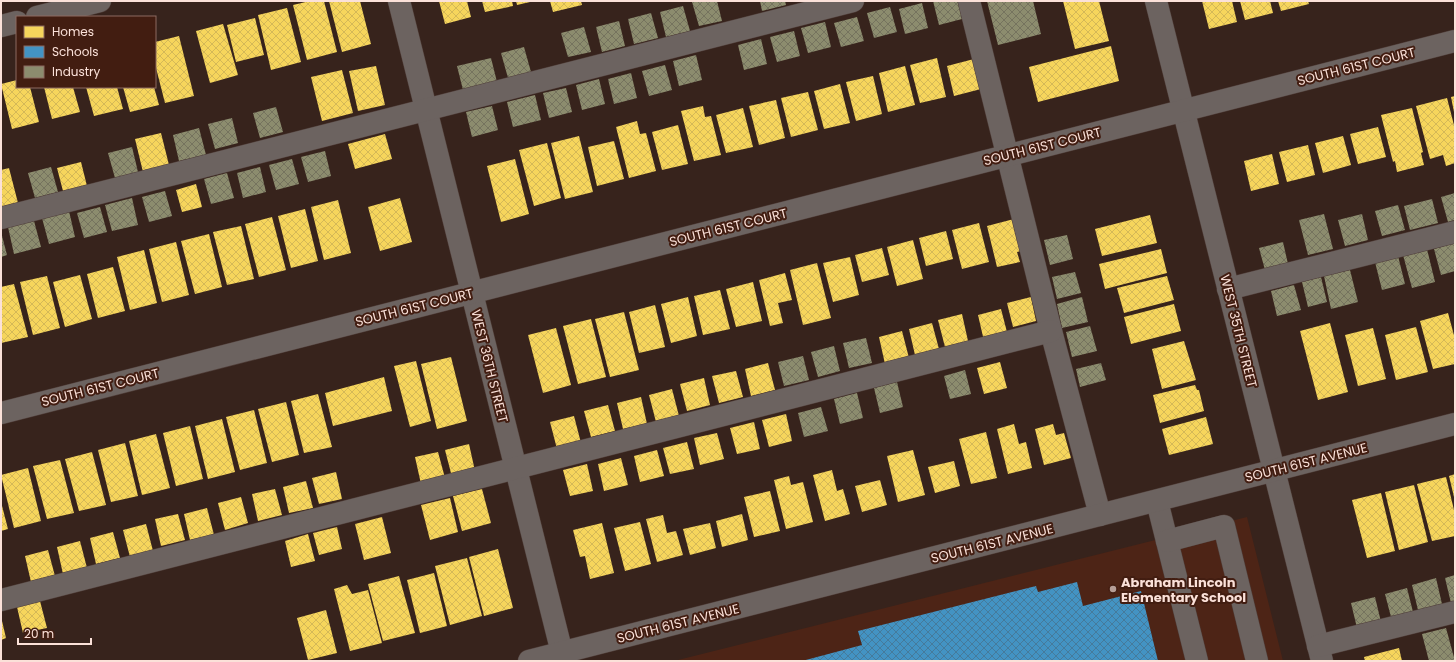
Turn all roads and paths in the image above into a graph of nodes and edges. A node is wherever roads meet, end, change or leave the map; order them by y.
1 (100, 1) edge
2 (399, 1) edge
3 (853, 1) edge
4 (969, 1) edge
5 (1156, 1) edge
6 (41, 16) edge
7 (16, 22) edge
8 (1, 26) edge
9 (1455, 41) edge
10 (426, 110) junction
11 (1184, 110) junction
12 (1008, 155) junction
13 (1, 218) edge
14 (1455, 232) edge
15 (1228, 289) junction
16 (472, 292) junction
17 (1051, 331) junction
18 (1, 413) edge
19 (1455, 424) edge
20 (516, 468) junction
21 (1274, 470) junction
22 (1157, 501) junction
23 (1100, 515) junction
24 (1167, 541) junction
25 (1, 600) edge
26 (1455, 612) edge
27 (1320, 654) edge
28 (563, 657) edge
29 (529, 661) edge
30 (1197, 661) edge
31 (1257, 661) edge

1 - 6 street
2 - 10 street, WEST 36TH STREET
3 - 10 street
4 - 12 street
5 - 11 street, WEST 35TH STREET
7 - 8 street
9 - 11 street, SOUTH 61ST COURT
10 - 13 street
10 - 16 street, WEST 36TH STREET
11 - 12 street, SOUTH 61ST COURT
11 - 15 street, WEST 35TH STREET
12 - 16 street, SOUTH 61ST COURT
12 - 17 street
14 - 15 street
15 - 21 street, WEST 35TH STREET
16 - 18 street, SOUTH 61ST COURT
16 - 20 street, WEST 36TH STREET
17 - 20 street
17 - 23 street
19 - 21 street, SOUTH 61ST AVENUE
20 - 25 street
20 - 28 street, WEST 36TH STREET
21 - 22 street, SOUTH 61ST AVENUE
21 - 27 street, WEST 35TH STREET
22 - 23 street, SOUTH 61ST AVENUE
22 - 24 street
23 - 28 street, SOUTH 61ST AVENUE
24 - 30 street
24 - 31 street
26 - 27 street
28 - 29 street, SOUTH 61ST AVENUE

